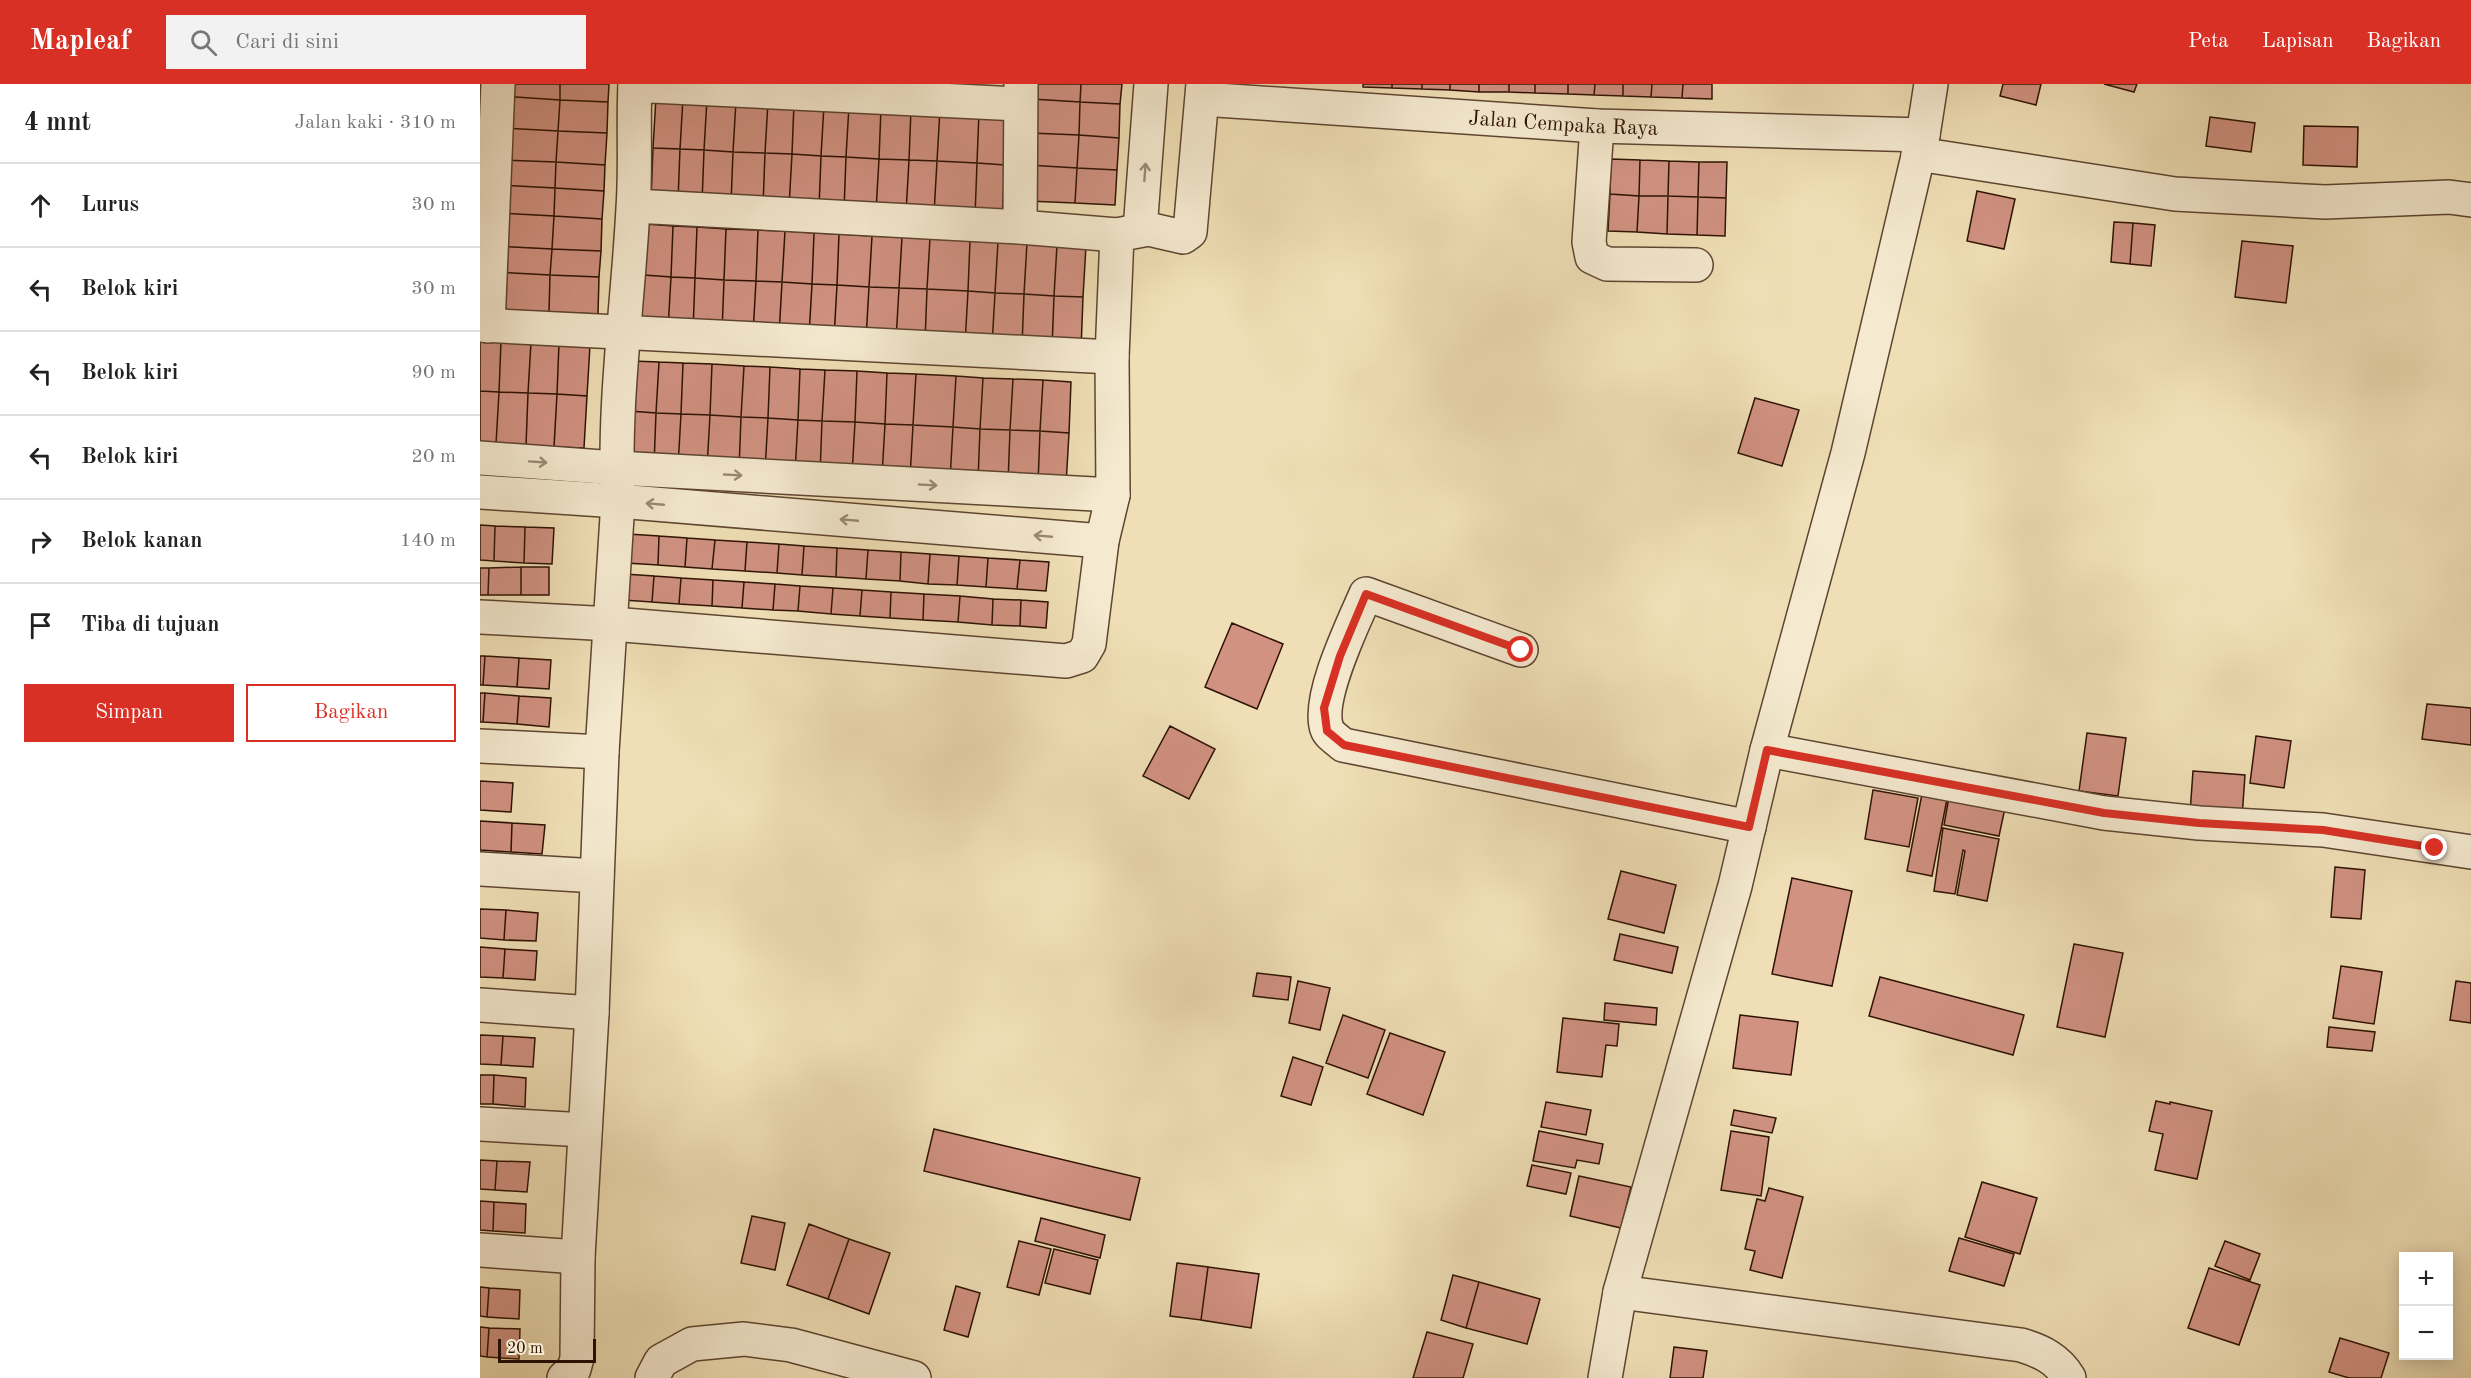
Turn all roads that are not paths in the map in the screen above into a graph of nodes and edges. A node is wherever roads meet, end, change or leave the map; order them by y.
1 (498, 84) edge
2 (1151, 84) edge
3 (1931, 84) edge
4 (635, 85) edge
5 (1203, 91) edge
6 (1020, 94) edge
7 (1597, 126) junction
8 (1920, 145) junction
9 (2471, 200) edge
10 (634, 206) junction
11 (1020, 227) junction
12 (1135, 231) junction
13 (1696, 265) dead end
14 (484, 325) edge
15 (623, 332) junction
16 (1112, 357) junction
17 (480, 458) edge
18 (616, 468) junction
19 (480, 492) edge
20 (1113, 495) junction
21 (618, 501) junction
22 (1102, 541) junction
23 (480, 617) edge
24 (612, 624) junction
25 (1521, 650) dead end
26 (480, 746) edge
27 (1767, 750) junction
28 (602, 752) junction
29 (1749, 827) junction
30 (2471, 852) edge
31 (480, 869) edge
32 (597, 876) junction
33 (480, 1005) edge
34 (592, 1013) junction
35 (480, 1124) edge
36 (585, 1130) junction
37 (480, 1250) edge
38 (578, 1257) junction
39 (1620, 1292) junction
40 (564, 1378) edge
41 (652, 1378) edge
42 (914, 1378) edge
43 (1605, 1378) edge
44 (2069, 1378) edge

1 - 14 street
12 -> 2 street
3 - 8 street
4 - 6 street
4 - 10 street
5 - 7 street, Jalan Cempaka Raya
5 - 12 street
6 - 11 street
7 - 8 street, Jalan Cempaka Raya
7 - 13 street
8 - 9 street, Jalan Cempaka Raya
8 - 27 street
10 - 11 street
10 - 15 street
11 - 12 street
12 - 16 street
14 - 15 street
15 - 16 street
15 - 18 street
16 - 20 street
17 -> 18 street
18 -> 20 street
18 - 21 street
19 - 21 street
20 - 22 street
22 -> 21 street
21 - 24 street
22 - 24 street
23 - 24 street
24 - 28 street
25 - 29 street
26 - 28 street
27 - 29 street
27 - 30 street
28 - 32 street
29 - 39 street
31 - 32 street
32 - 34 street
33 - 34 street
34 - 36 street
35 - 36 street
36 - 38 street
37 - 38 street
38 - 40 street
39 - 43 street
39 - 44 street
41 - 42 street

